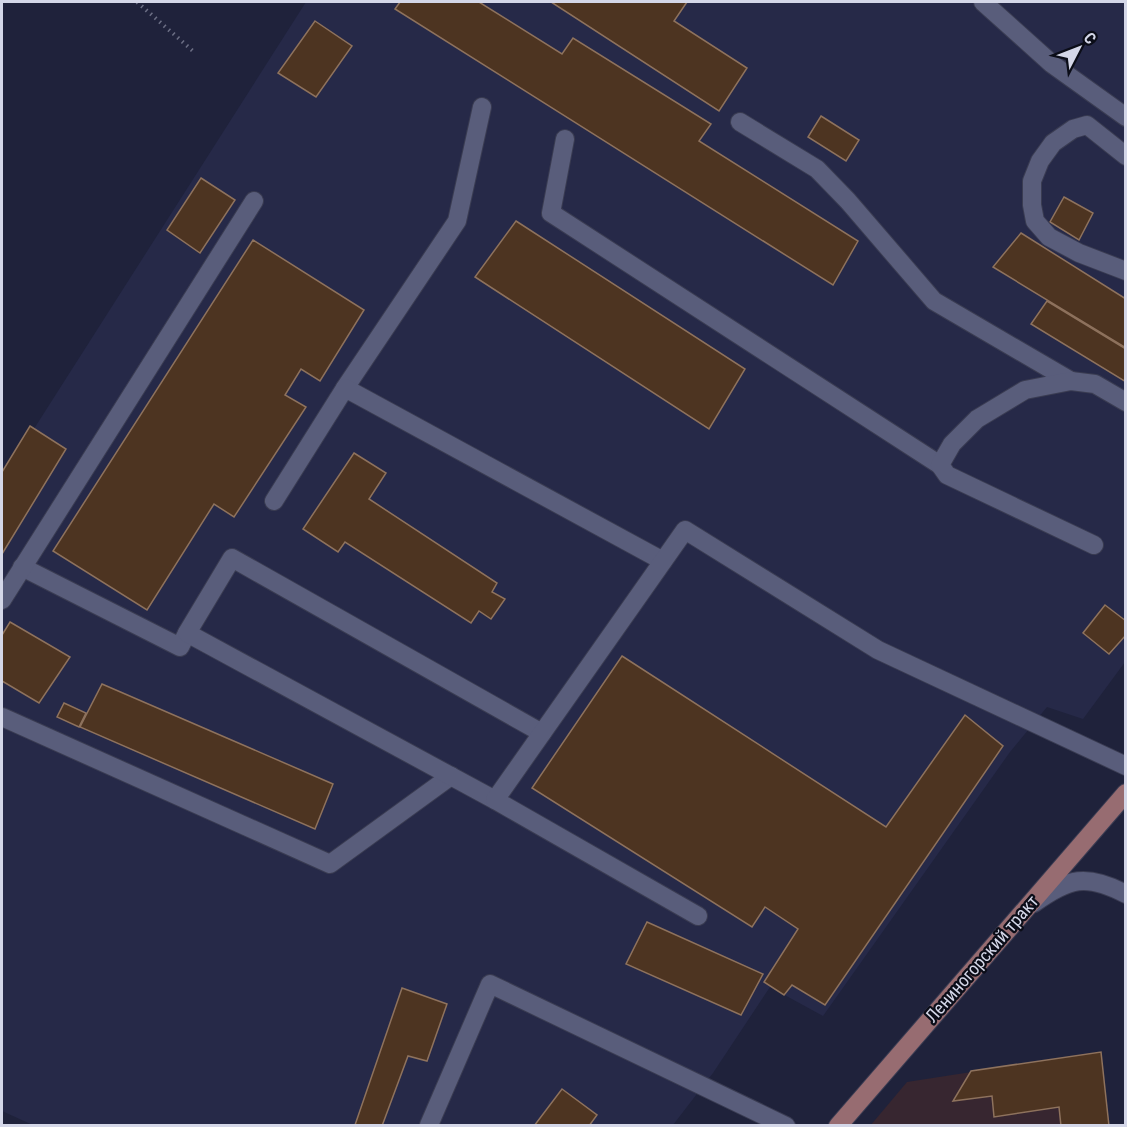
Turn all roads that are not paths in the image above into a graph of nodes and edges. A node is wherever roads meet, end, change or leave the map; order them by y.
1 (983, 2) edge
2 (482, 107) dead end
3 (1125, 117) edge
4 (740, 122) dead end
5 (565, 139) dead end
6 (1125, 156) edge
7 (254, 201) dead end
8 (1125, 271) edge
9 (1071, 381) junction
10 (345, 388) junction
11 (1125, 402) edge
12 (940, 465) junction
13 (274, 501) dead end
14 (1095, 545) dead end
15 (663, 561) junction
16 (22, 567) junction
17 (2, 600) edge
18 (187, 633) junction
19 (2, 717) edge
20 (542, 733) junction
21 (1125, 766) edge
22 (451, 776) junction
23 (1125, 793) edge
24 (495, 800) junction
25 (1125, 894) edge
26 (1023, 911) junction
27 (698, 916) dead end
28 (429, 1125) edge
29 (786, 1125) edge
30 (838, 1125) edge

1 - 3 street
2 - 10 street
4 - 9 street
5 - 12 street
6 - 8 street
7 - 16 street
9 - 11 street
9 - 12 street
10 - 13 street
10 - 15 street
12 - 14 street
15 - 20 street
15 - 21 street
16 - 17 street
16 - 18 street
18 - 20 street
18 - 22 street
19 - 22 street
20 - 24 street
22 - 24 street
23 - 26 main road, Лениногорский тракт
24 - 27 street
25 - 26 street
26 - 30 main road, Лениногорский тракт
28 - 29 street

